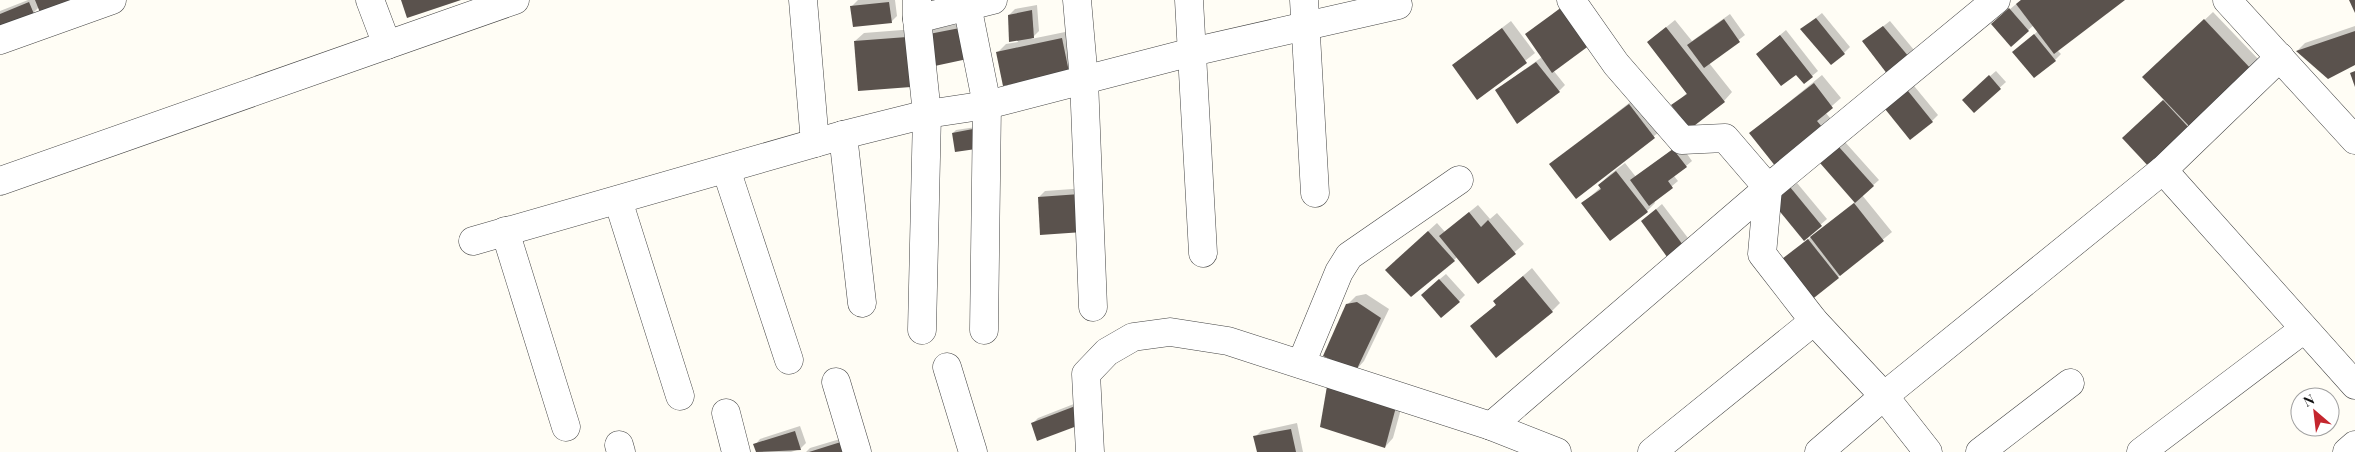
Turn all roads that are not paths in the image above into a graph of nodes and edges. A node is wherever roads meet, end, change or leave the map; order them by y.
1 (112, 0) edge
2 (370, 0) edge
3 (515, 0) edge
4 (803, 0) edge
5 (994, 0) edge
6 (1078, 0) edge
7 (1189, 0) edge
8 (1571, 0) edge
9 (1996, 0) edge
10 (2227, 0) edge
11 (966, 3) edge
12 (1398, 5) dead end
13 (917, 9) edge
14 (1304, 13) edge
15 (0, 40) edge
16 (387, 45) junction
17 (1192, 52) junction
18 (2280, 57) junction
19 (1084, 80) junction
20 (987, 105) junction
21 (2343, 110) edge
22 (927, 114) junction
23 (844, 135) junction
24 (2355, 140) edge
25 (815, 144) junction
26 (726, 169) junction
27 (2163, 170) junction
28 (1460, 180) dead end
29 (0, 181) edge
30 (1768, 188) junction
31 (1315, 193) dead end
32 (618, 200) junction
33 (505, 231) junction
34 (473, 241) dead end
35 (1203, 253) dead end
36 (862, 303) dead end
37 (1093, 307) dead end
38 (1814, 321) junction
39 (2304, 329) junction
40 (922, 330) dead end
41 (984, 330) dead end
42 (789, 360) dead end
43 (1301, 364) junction
44 (947, 367) dead end
45 (836, 382) dead end
46 (2070, 383) dead end
47 (2355, 385) edge
48 (680, 396) dead end
49 (1884, 396) junction
50 (726, 413) dead end
51 (1491, 426) junction
52 (566, 427) dead end
53 (2355, 445) edge
54 (736, 452) edge
55 (857, 452) edge
56 (973, 452) edge
57 (1090, 452) edge
58 (1557, 452) edge
59 (1652, 452) edge
60 (1819, 452) edge
61 (1928, 452) edge
62 (1980, 452) edge
63 (2141, 452) edge
64 (2347, 452) edge

1 - 15 street
2 - 16 street
3 - 16 street
4 - 25 street
5 - 11 street
6 - 19 street
7 - 17 street
8 - 30 street
9 - 30 street
10 - 18 street
11 - 13 street
11 - 20 street
12 - 14 street
13 - 22 street
14 - 17 street
14 - 31 street
16 - 29 street
17 - 19 street
17 - 35 street
18 - 21 street
18 - 27 street
19 - 20 street
19 - 37 street
20 - 22 street
20 - 41 street
21 - 24 street
22 - 23 street
22 - 40 street
23 - 25 street
23 - 36 street
25 - 26 street
26 - 32 street
26 - 42 street
27 - 39 street
27 - 49 street
28 - 43 street
30 - 38 street
30 - 51 street
32 - 33 street
32 - 48 street
33 - 34 street
33 - 52 street
38 - 49 street
38 - 59 street
39 - 47 street
39 - 63 street
43 - 51 street
43 - 57 street
44 - 56 street
45 - 55 street
46 - 62 street
49 - 60 street
49 - 61 street
50 - 54 street
51 - 58 street
53 - 64 street

